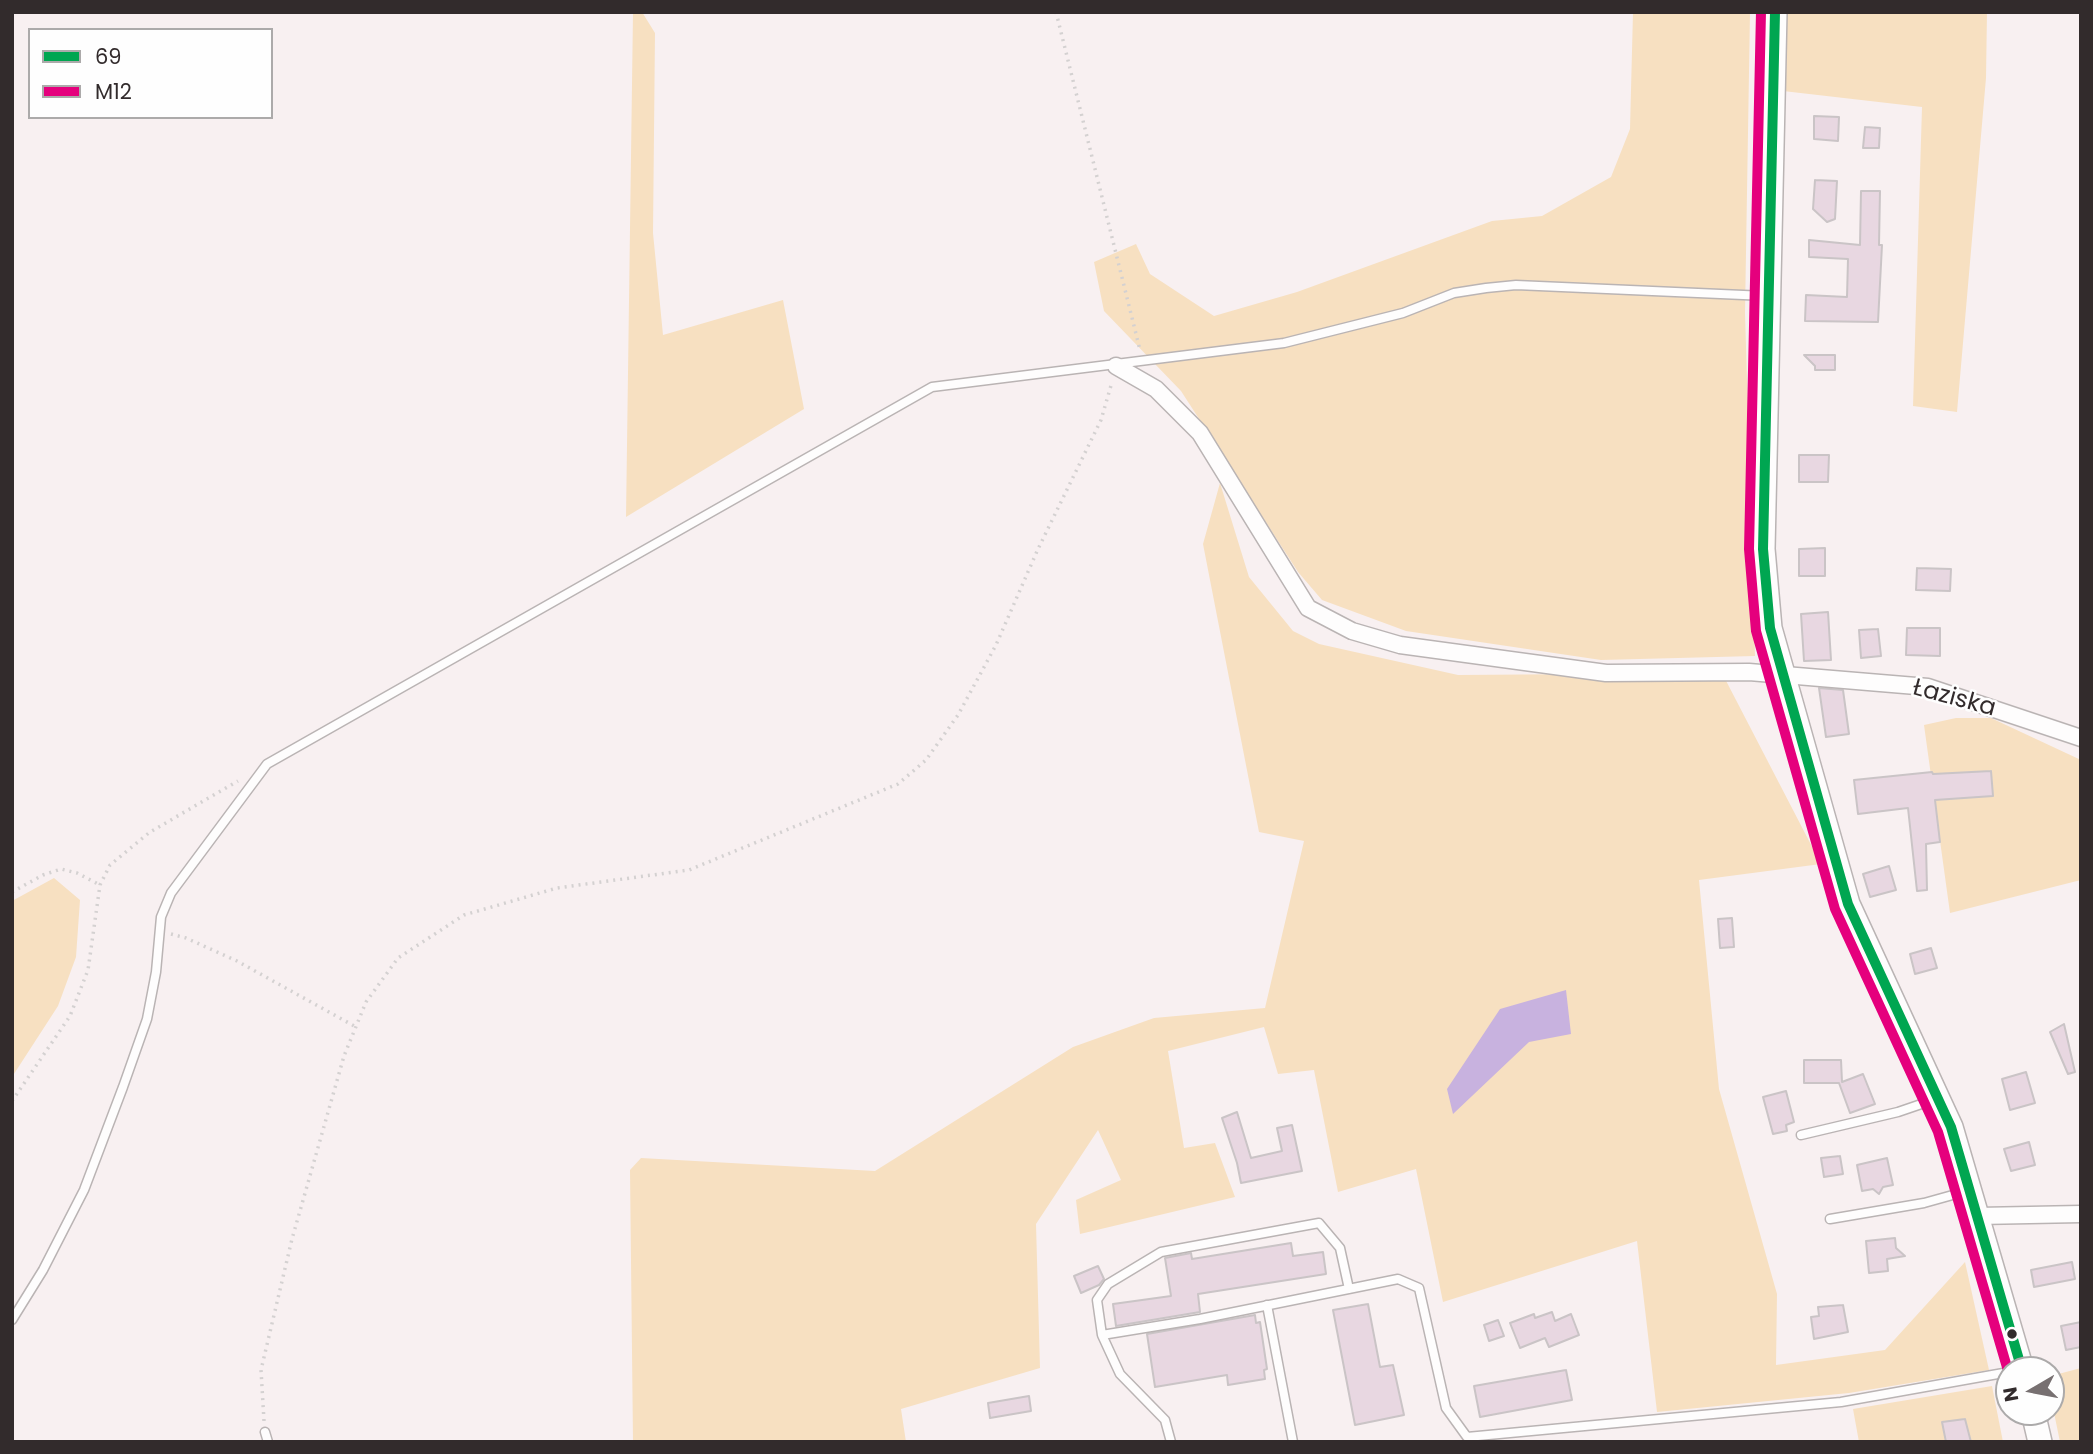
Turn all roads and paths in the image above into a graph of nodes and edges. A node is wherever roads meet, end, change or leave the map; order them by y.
1 (1056, 12) edge
2 (1775, 12) edge
3 (1769, 296) junction
4 (1144, 363) junction
5 (1116, 366) junction
6 (1782, 674) junction
7 (2081, 738) edge
8 (267, 764) junction
9 (100, 886) junction
10 (12, 892) edge
11 (159, 932) junction
12 (356, 1027) junction
13 (1940, 1098) junction
14 (12, 1101) edge
15 (1801, 1135) dead end
16 (1971, 1190) junction
17 (2081, 1214) edge
18 (1978, 1216) junction
19 (1830, 1219) dead end
20 (1349, 1289) junction
21 (1267, 1305) junction
22 (12, 1320) edge
23 (1102, 1335) junction
24 (2018, 1356) edge
25 (1995, 1375) edge
26 (265, 1433) joint
27 (268, 1442) edge
28 (1171, 1442) edge
29 (1293, 1442) edge

1 - 4 path
2 - 3 street
3 - 4 lane
3 - 6 street
4 - 5 lane
5 - 6 street, Łaziska
5 - 8 lane
5 - 12 path
6 - 7 street, Łaziska
6 - 13 street
8 - 9 path
8 - 11 lane
9 - 10 path
9 - 14 path
11 - 12 path
11 - 22 lane
12 - 26 path
13 - 15 lane
13 - 16 street
16 - 18 street
16 - 19 lane
17 - 18 street
18 - 24 street
20 - 21 lane
20 - 23 lane
20 - 25 lane
21 - 23 lane
21 - 29 lane
23 - 28 lane
26 - 27 lane

